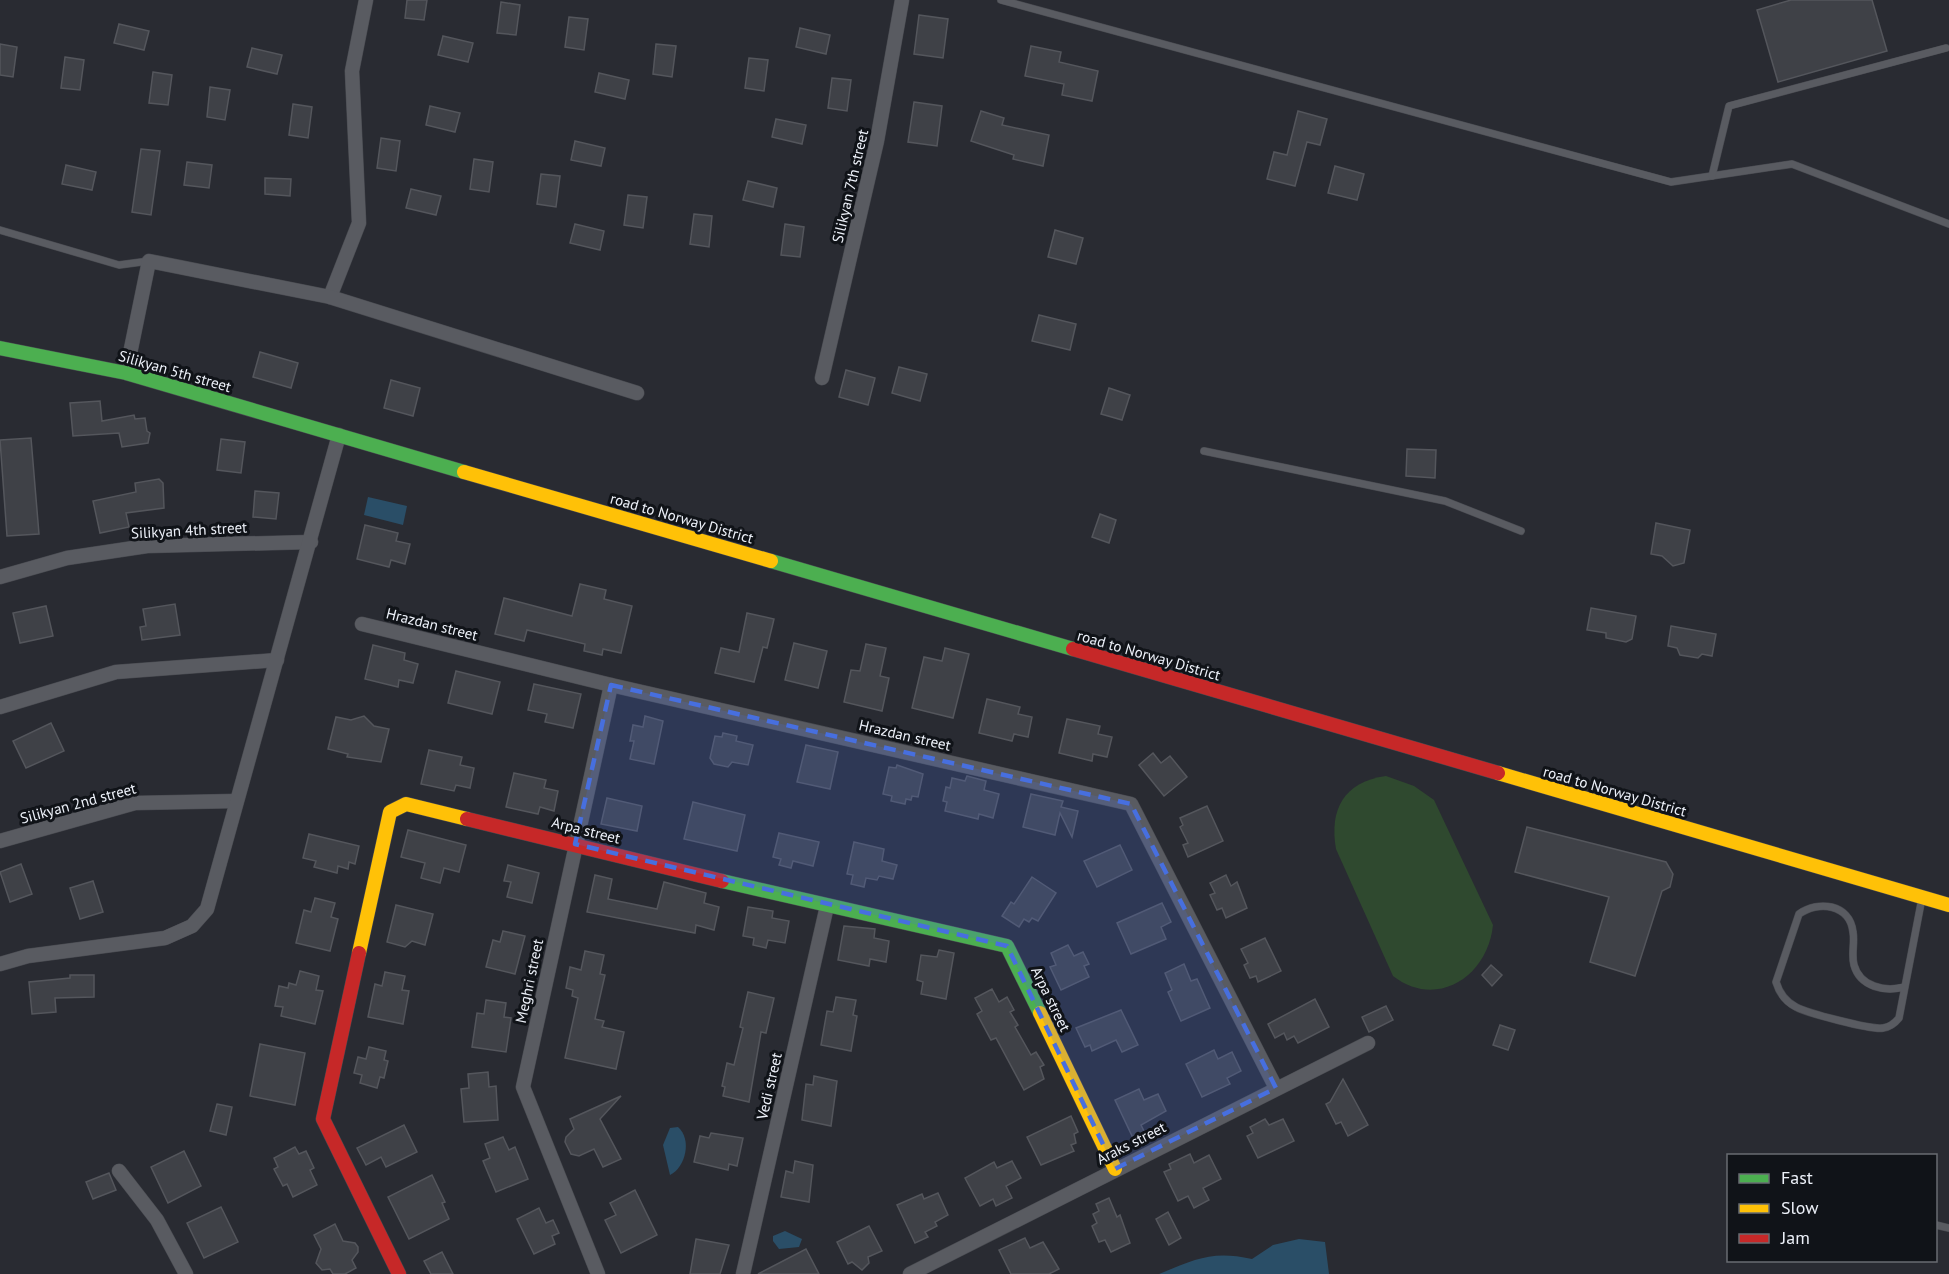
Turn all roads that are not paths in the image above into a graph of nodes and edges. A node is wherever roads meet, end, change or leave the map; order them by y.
1 (366, 0) edge
2 (902, 0) edge
3 (1001, 0) edge
4 (1946, 48) dead end
5 (1712, 176) junction
6 (1949, 224) edge
7 (0, 230) edge
8 (149, 261) junction
9 (330, 297) junction
10 (0, 348) edge
11 (126, 373) junction
12 (822, 378) dead end
13 (637, 393) dead end
14 (339, 435) junction
15 (1204, 451) dead end
16 (1521, 531) dead end
17 (311, 542) junction
18 (0, 577) edge
19 (362, 624) dead end
20 (277, 660) junction
21 (611, 685) junction
22 (0, 707) edge
23 (236, 801) junction
24 (0, 841) edge
25 (575, 844) junction
26 (1922, 898) junction
27 (1949, 905) edge
28 (827, 906) junction
29 (0, 964) edge
30 (1904, 987) junction
31 (1368, 1043) dead end
32 (1276, 1088) junction
33 (1115, 1169) junction
34 (119, 1171) dead end
35 (186, 1274) edge
36 (399, 1274) edge
37 (598, 1274) edge
38 (743, 1274) edge
39 (910, 1274) edge

1 - 9 street
2 - 12 street, Silikyan 7th street
3 - 5 lane
4 - 5 lane
5 - 6 lane
7 - 8 lane
8 - 9 street
8 - 11 street
9 - 13 street
10 - 11 street, Silikyan 5th street
11 - 14 street, Silikyan 5th street
14 - 17 street
14 - 26 street, road to Norway District
15 - 16 lane
17 - 18 street, Silikyan 4th street
17 - 20 street
19 - 21 street, Hrazdan street
20 - 22 street
20 - 23 street
21 - 25 street, Meghri street
21 - 32 street, Hrazdan street
23 - 24 street, Silikyan 2nd street
23 - 29 street
25 - 28 street, Arpa street
25 - 36 street, Arpa street
25 - 37 street, Meghri street
26 - 27 street, road to Norway District
26 - 30 lane
28 - 33 street, Arpa street
28 - 38 street, Vedi street
30 - 30 lane
31 - 32 street, Araks street
32 - 33 street, Araks street
33 - 39 street, Araks street
34 - 35 street

